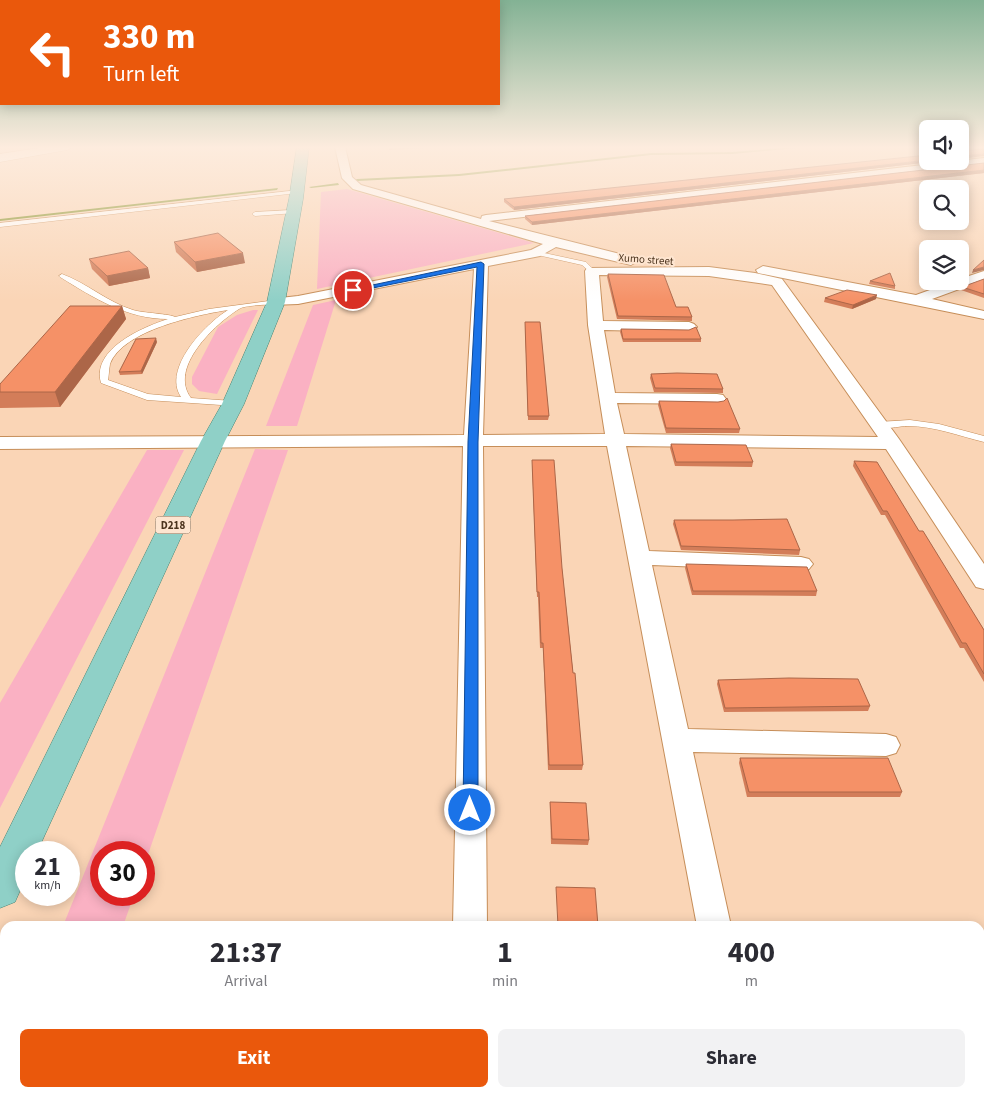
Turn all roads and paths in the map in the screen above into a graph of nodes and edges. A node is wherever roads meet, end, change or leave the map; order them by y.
1 (392, 198) edge
2 (662, 198) edge
3 (295, 201) junction
4 (255, 214) dead end
5 (474, 220) junction
6 (0, 225) edge
7 (554, 243) junction
8 (535, 253) junction
9 (481, 264) junction
10 (592, 271) junction
11 (984, 275) edge
12 (62, 276) dead end
13 (917, 300) junction
14 (276, 302) junction
15 (242, 305) junction
16 (190, 315) junction
17 (984, 315) edge
18 (596, 325) junction
19 (689, 327) dead end
20 (607, 398) junction
21 (717, 399) dead end
22 (188, 400) junction
23 (233, 404) junction
24 (879, 425) junction
25 (984, 438) edge
26 (615, 440) junction
27 (213, 441) junction
28 (473, 442) junction
29 (0, 443) edge
30 (892, 443) junction
31 (639, 558) junction
32 (801, 564) dead end
33 (984, 582) edge
34 (676, 740) junction
35 (886, 745) dead end
36 (0, 889) edge
37 (470, 921) edge
38 (713, 921) edge

1 - 5 street, Xumo street
2 - 5 street
3 - 4 lane
3 - 6 lane
3 - 14 main road, D218
5 - 7 street, Xumo street
7 - 8 street
7 - 13 street, Xumo street
8 - 9 street
8 - 10 lane
9 - 14 street
9 - 28 street
10 - 18 street
10 - 24 street
11 - 13 street
12 - 16 lane
13 - 17 street, Xumo street
14 - 15 lane
14 - 23 main road, D218
15 - 16 lane
15 - 22 lane
16 - 22 lane
18 - 19 street
18 - 20 street
20 - 21 street
20 - 26 street
22 - 23 lane
23 - 27 main road, D218
24 - 25 lane
24 - 30 street
26 - 28 street
26 - 30 street
26 - 31 street
27 - 28 street
27 - 29 street
27 - 36 main road, D218
28 - 37 street
30 - 33 street
31 - 32 street
31 - 34 street
34 - 35 street
34 - 38 street

